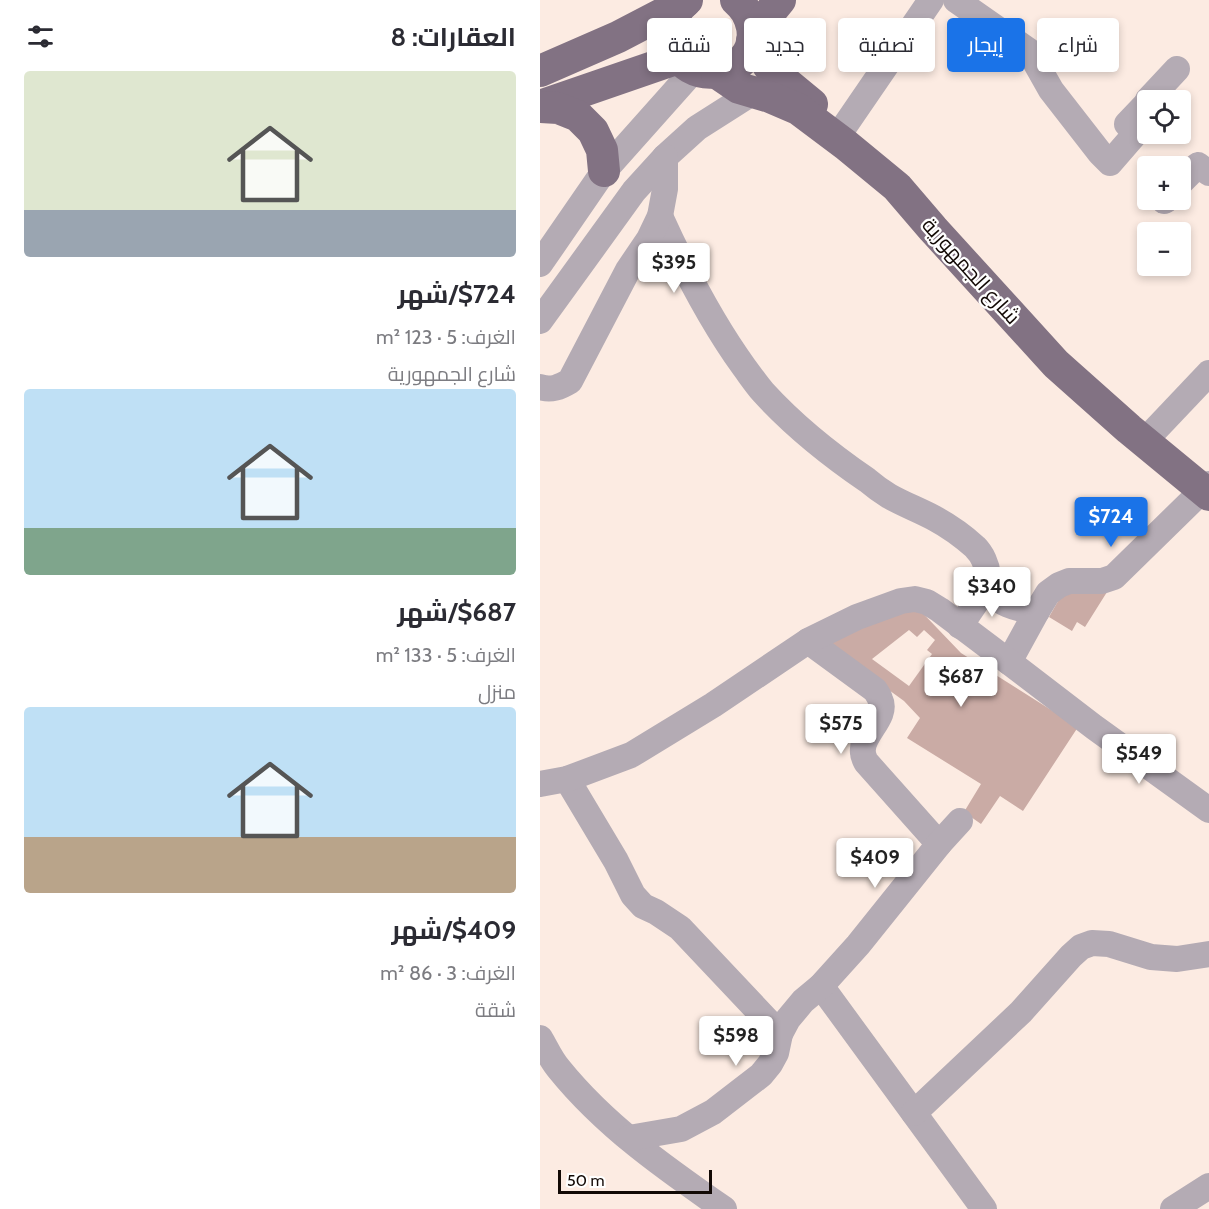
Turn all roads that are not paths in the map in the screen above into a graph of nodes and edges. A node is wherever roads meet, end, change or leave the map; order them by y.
1 (735, 0) edge
2 (780, 0) edge
3 (931, 0) edge
4 (956, 0) edge
5 (686, 1) edge
6 (674, 18) edge
7 (750, 18) edge
8 (766, 18) edge
9 (744, 58) edge
10 (732, 68) edge
11 (1177, 69) dead end
12 (540, 71) edge
13 (677, 72) edge
14 (693, 72) edge
15 (707, 72) edge
16 (773, 72) edge
17 (1158, 90) edge
18 (752, 93) junction
19 (540, 107) edge
20 (1137, 113) edge
21 (844, 127) junction
22 (665, 157) junction
23 (604, 171) junction
24 (1191, 172) edge
25 (1209, 173) edge
26 (660, 216) junction
27 (540, 264) edge
28 (540, 321) edge
29 (1209, 373) edge
30 (540, 387) edge
31 (1155, 430) junction
32 (1207, 486) edge
33 (988, 585) junction
34 (1037, 611) junction
35 (960, 626) junction
36 (808, 641) junction
37 (1010, 662) junction
38 (567, 779) junction
39 (540, 784) edge
40 (1209, 810) edge
41 (960, 821) dead end
42 (939, 844) junction
43 (1209, 954) edge
44 (821, 986) junction
45 (780, 1034) junction
46 (540, 1038) edge
47 (914, 1113) junction
48 (629, 1138) junction
49 (1209, 1186) edge
50 (724, 1209) edge
51 (984, 1209) edge
52 (1173, 1209) edge

1 - 7 main road, شارع الجمهورية
2 - 8 main road
3 - 21 street
4 - 20 street
5 - 6 main road
5 - 12 main road
9 - 10 main road
11 - 17 street
13 - 19 main road
14 - 23 street
15 - 18 main road, شارع الجمهورية
16 - 21 main road, شارع الجمهورية
18 - 22 street
18 - 32 main road, شارع الجمهورية
19 - 23 main road
21 - 31 main road, شارع الجمهورية
22 - 26 street
22 - 28 street
23 - 27 street
24 - 25 street
26 - 30 street
26 - 33 street
29 - 31 street
31 - 32 main road, شارع الجمهورية
32 - 34 street
33 - 34 street
33 - 35 street
34 - 37 street
35 - 36 street
35 - 37 street
36 - 38 street
36 - 42 street
37 - 40 street
38 - 39 street
38 - 45 street
41 - 42 street
42 - 44 street
43 - 47 street
44 - 45 street
44 - 47 street
45 - 48 street
46 - 48 street
47 - 51 street
48 - 50 street
49 - 52 street

